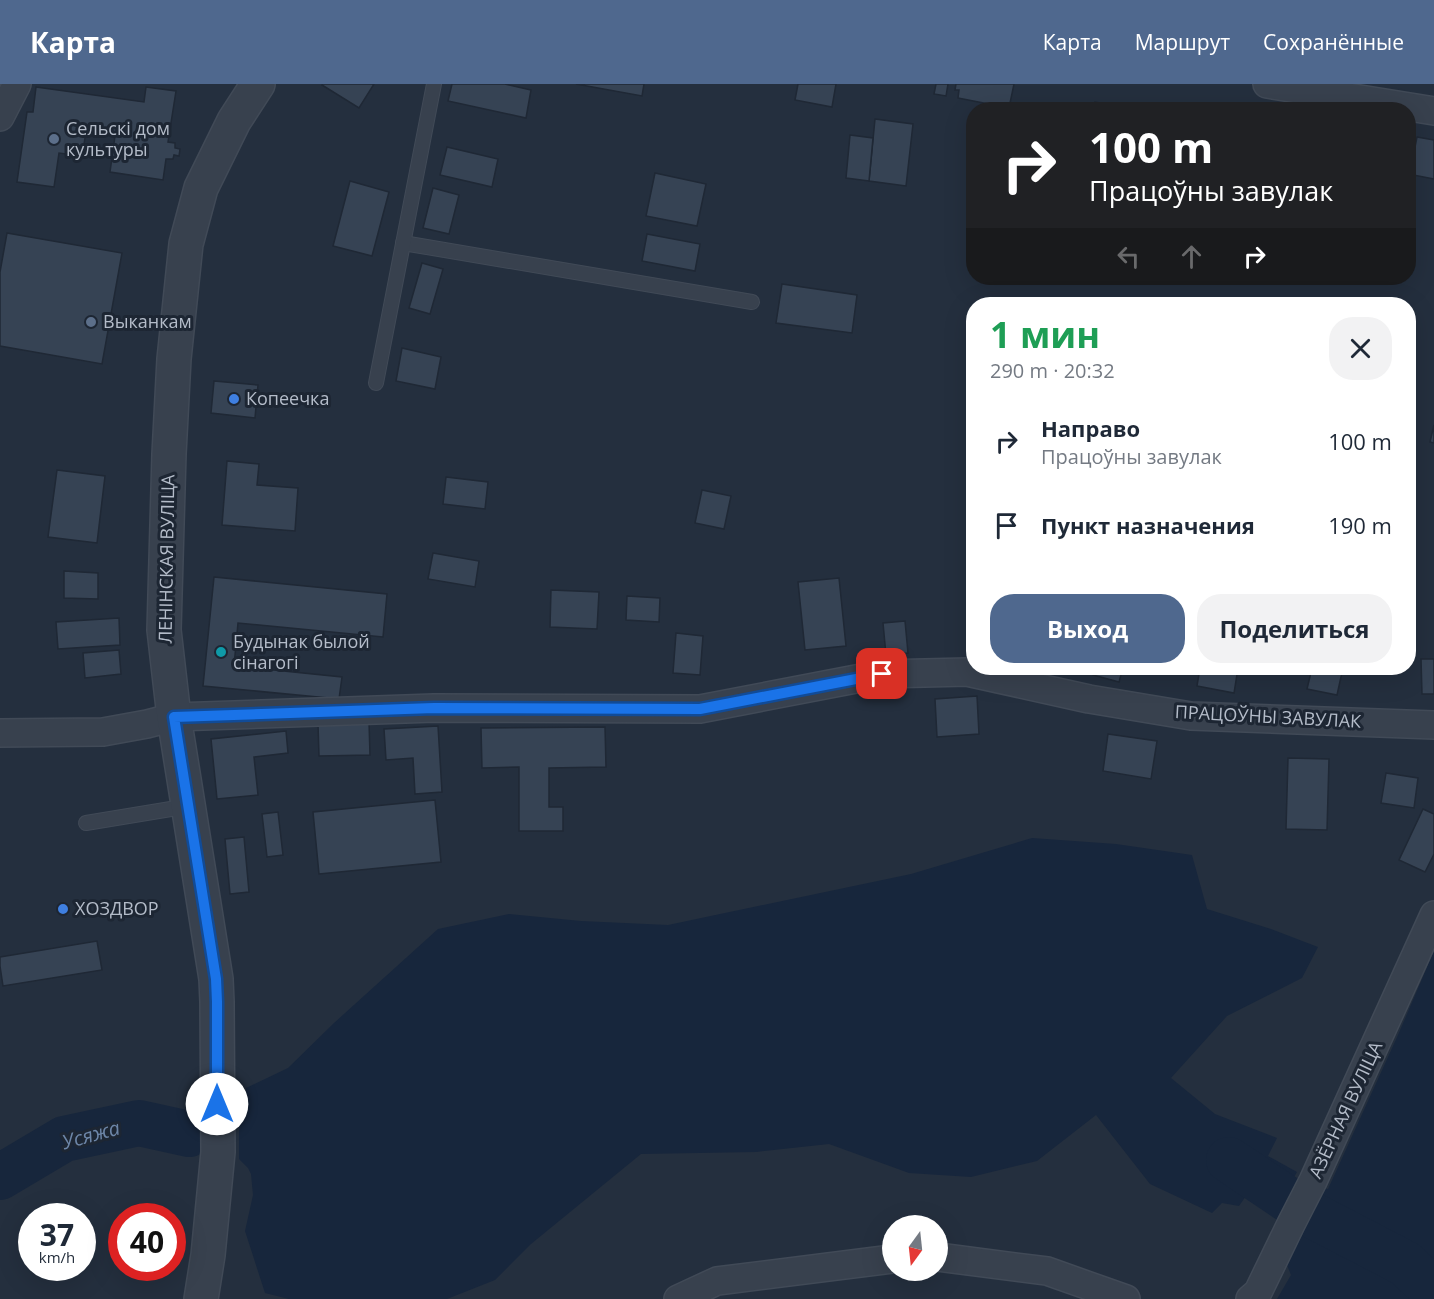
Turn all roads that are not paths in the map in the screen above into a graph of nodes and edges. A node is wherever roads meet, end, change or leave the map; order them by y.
1 (17, 84) edge
2 (258, 84) edge
3 (434, 84) edge
4 (1267, 84) edge
5 (1378, 102) edge
6 (1416, 108) edge
7 (1434, 111) edge
8 (0, 117) edge
9 (403, 243) junction
10 (752, 302) dead end
11 (376, 383) dead end
12 (966, 672) edge
13 (981, 675) edge
14 (174, 717) junction
15 (1434, 725) edge
16 (0, 732) edge
17 (189, 806) junction
18 (86, 823) dead end
19 (1434, 915) edge
20 (948, 1258) edge
21 (882, 1260) edge
22 (201, 1299) edge
23 (678, 1299) edge
24 (1126, 1299) edge
25 (1250, 1299) edge

1 - 8 street
2 - 14 street, ЛЕНІНСКАЯ ВУЛІЦА
3 - 9 lane
4 - 5 street
6 - 7 street
9 - 10 lane
9 - 11 lane
12 - 14 street, ПРАЦОЎНЫ ЗАВУЛАК
13 - 15 street, ПРАЦОЎНЫ ЗАВУЛАК
14 - 16 street, ПРАЦОЎНЫ ЗАВУЛАК
14 - 17 street, ЛЕНІНСКАЯ ВУЛІЦА
17 - 18 lane
17 - 22 street, ЛЕНІНСКАЯ ВУЛІЦА
19 - 25 street, АЗЁРНАЯ ВУЛІЦА
20 - 24 street
21 - 23 street

